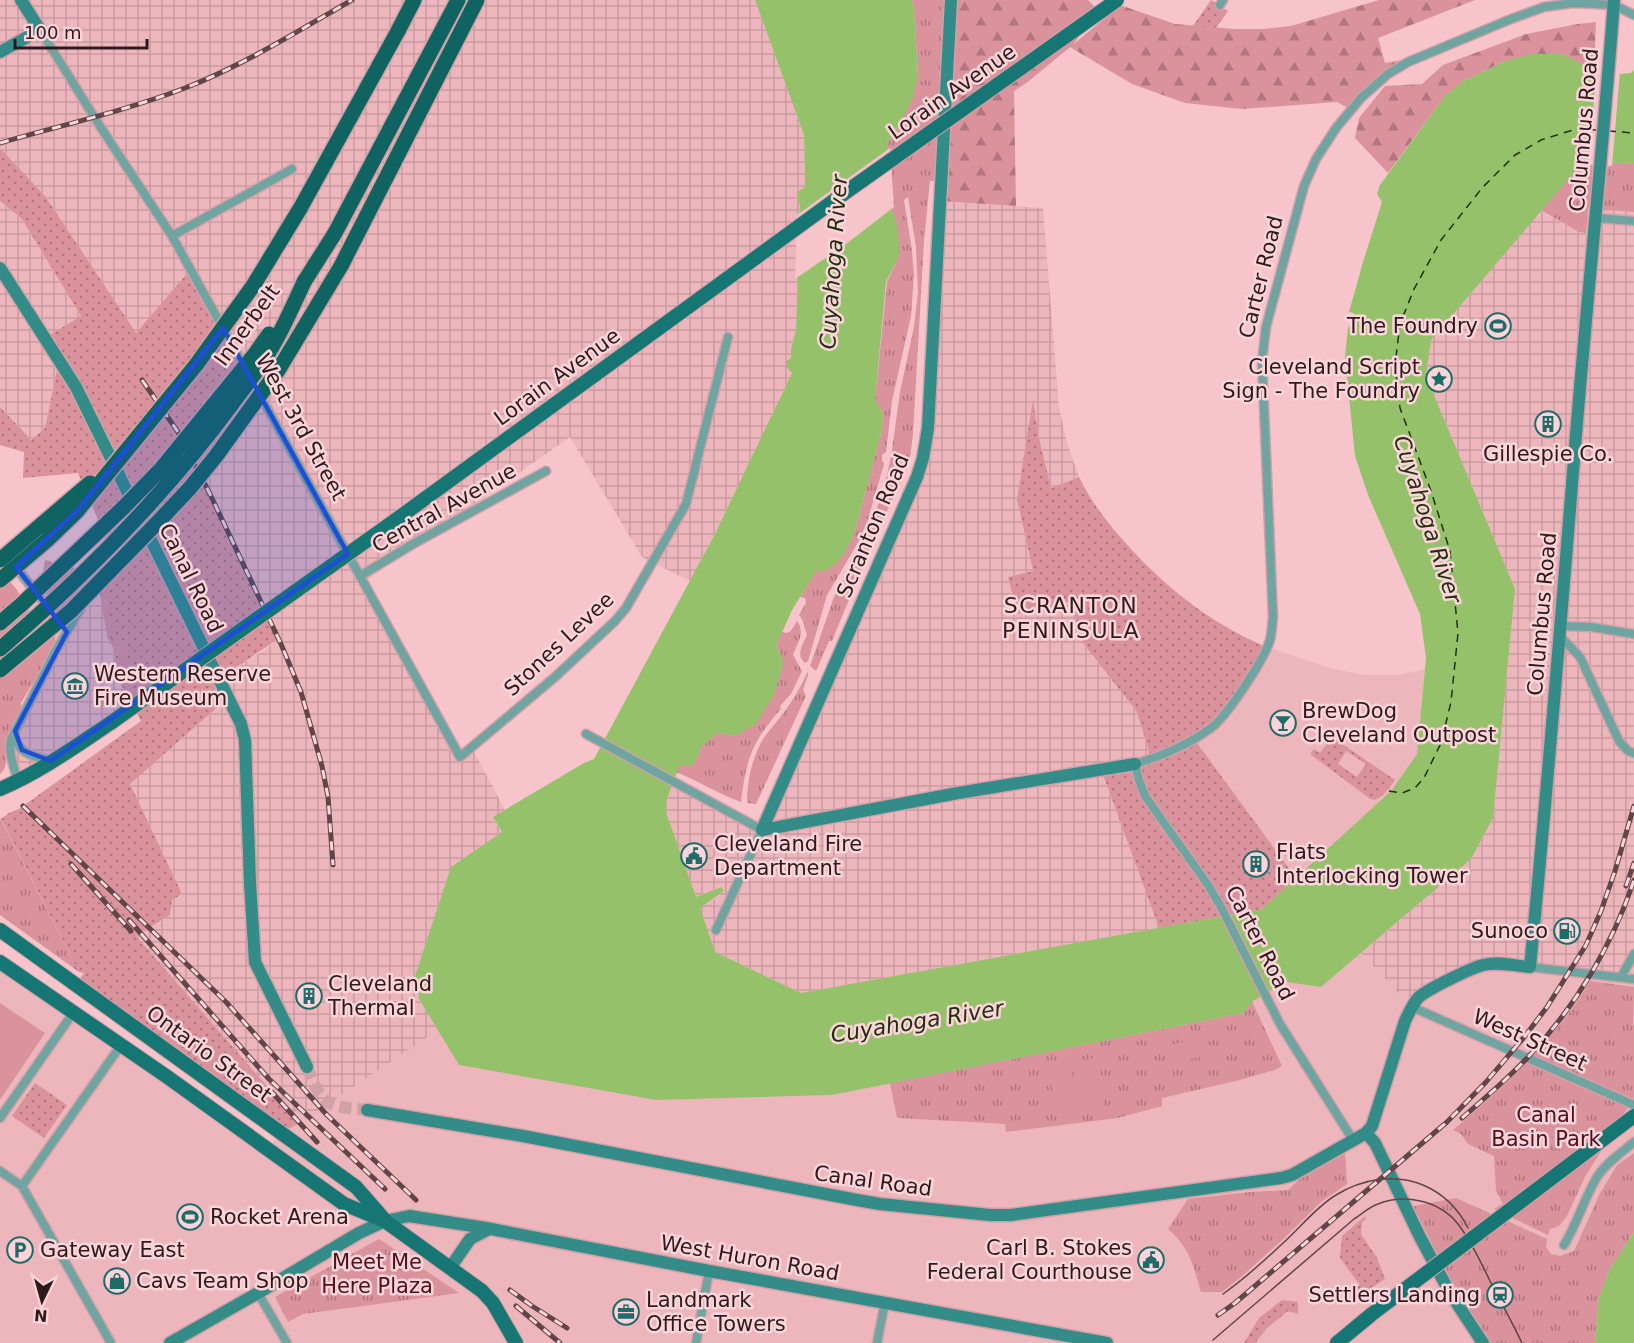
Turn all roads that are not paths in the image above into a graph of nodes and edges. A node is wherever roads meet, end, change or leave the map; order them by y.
1 (21, 0) edge
2 (414, 0) edge
3 (458, 0) edge
4 (477, 0) edge
5 (951, 0) edge
6 (1117, 0) edge
7 (1559, 0) edge
8 (1614, 2) edge
9 (1544, 7) junction
10 (1634, 15) edge
11 (40, 30) junction
12 (0, 52) edge
13 (291, 169) dead end
14 (1597, 218) junction
15 (1634, 220) edge
16 (172, 236) junction
17 (0, 268) edge
18 (304, 282) junction
19 (728, 337) dead end
20 (125, 451) junction
21 (546, 471) dead end
22 (0, 551) edge
23 (0, 560) edge
24 (360, 576) junction
25 (0, 580) edge
26 (88, 594) junction
27 (0, 623) edge
28 (1560, 631) junction
29 (66, 634) junction
30 (1634, 634) edge
31 (0, 649) edge
32 (0, 670) edge
33 (15, 731) junction
34 (586, 734) dead end
35 (1634, 753) edge
36 (460, 757) joint
37 (51, 761) junction
38 (1135, 764) junction
39 (18, 781) junction
40 (0, 789) edge
41 (762, 830) junction
42 (716, 930) dead end
43 (3, 931) edge
44 (1634, 954) edge
45 (0, 962) edge
46 (1530, 967) junction
47 (1622, 978) junction
48 (1634, 979) edge
49 (1412, 1007) junction
50 (73, 1013) junction
51 (121, 1045) junction
52 (307, 1067) tunnel mouth
53 (1634, 1105) edge
54 (367, 1110) tunnel mouth
55 (1634, 1116) edge
56 (0, 1118) edge
57 (1366, 1133) junction
58 (1353, 1140) junction
59 (1634, 1142) edge
60 (0, 1171) edge
61 (22, 1186) junction
62 (385, 1221) junction
63 (489, 1229) junction
64 (1564, 1245) dead end
65 (450, 1268) junction
66 (709, 1271) junction
67 (258, 1293) junction
68 (885, 1302) junction
69 (1074, 1340) edge
70 (111, 1343) edge
71 (170, 1343) edge
72 (287, 1343) edge
73 (516, 1343) edge
74 (696, 1343) edge
75 (877, 1343) edge
76 (1107, 1343) edge
77 (1337, 1343) edge
78 (1483, 1343) edge

1 - 11 street, West 3rd Street
2 - 20 highway, Innerbelt, bridge
3 - 18 highway, Innerbelt
4 - 26 highway, bridge
5 - 41 street, Scranton Road
6 - 37 main road, Lorain Avenue, bridge
7 - 9 street
8 - 9 street, Carter Road
8 - 10 street
8 - 14 street, Columbus Road
9 - 38 street, Carter Road
11 - 12 street
11 - 16 street, West 3rd Street
13 - 16 street
14 - 15 street
14 - 28 street, Columbus Road
16 - 24 street, West 3rd Street
17 - 52 street, Canal Road
18 - 27 highway, Innerbelt, bridge
18 - 31 highway, bridge
19 - 36 street, Stones Levee
20 - 23 highway, bridge
20 - 25 highway, Innerbelt, bridge
21 - 24 street, Central Avenue
22 - 29 street
24 - 36 street, West 3rd Street
26 - 29 street
26 - 32 highway, bridge
28 - 30 street
28 - 35 street
28 - 46 street, Columbus Road
29 - 33 street
33 - 37 street
33 - 39 street
34 - 41 street
37 - 39 main road, Lorain Avenue
38 - 41 street, Carter Road
38 - 58 street, Carter Road
39 - 40 main road, Lorain Avenue
41 - 42 street, Scranton Road
43 - 62 main road, Ontario Street
44 - 47 street
45 - 50 main road, Ontario Street
46 - 47 street
46 - 49 street
47 - 48 street
49 - 53 street, West Street
49 - 57 street
50 - 51 main road, Ontario Street
50 - 56 street
51 - 61 street
51 - 62 main road, Ontario Street
54 - 58 street, Canal Road
55 - 77 main road, bridge
57 - 58 street, Canal Road
57 - 78 street
59 - 64 street
60 - 61 street
61 - 70 street
62 - 63 street, West Huron Road
62 - 65 main road, Ontario Street
62 - 67 street, West Huron Road
63 - 65 street
63 - 66 street, West Huron Road
65 - 73 main road, Ontario Street
66 - 68 street, West Huron Road
66 - 74 street
67 - 71 street, West Huron Road
67 - 72 street
68 - 69 street, West Huron Road
68 - 75 street
69 - 76 street, West Huron Road

